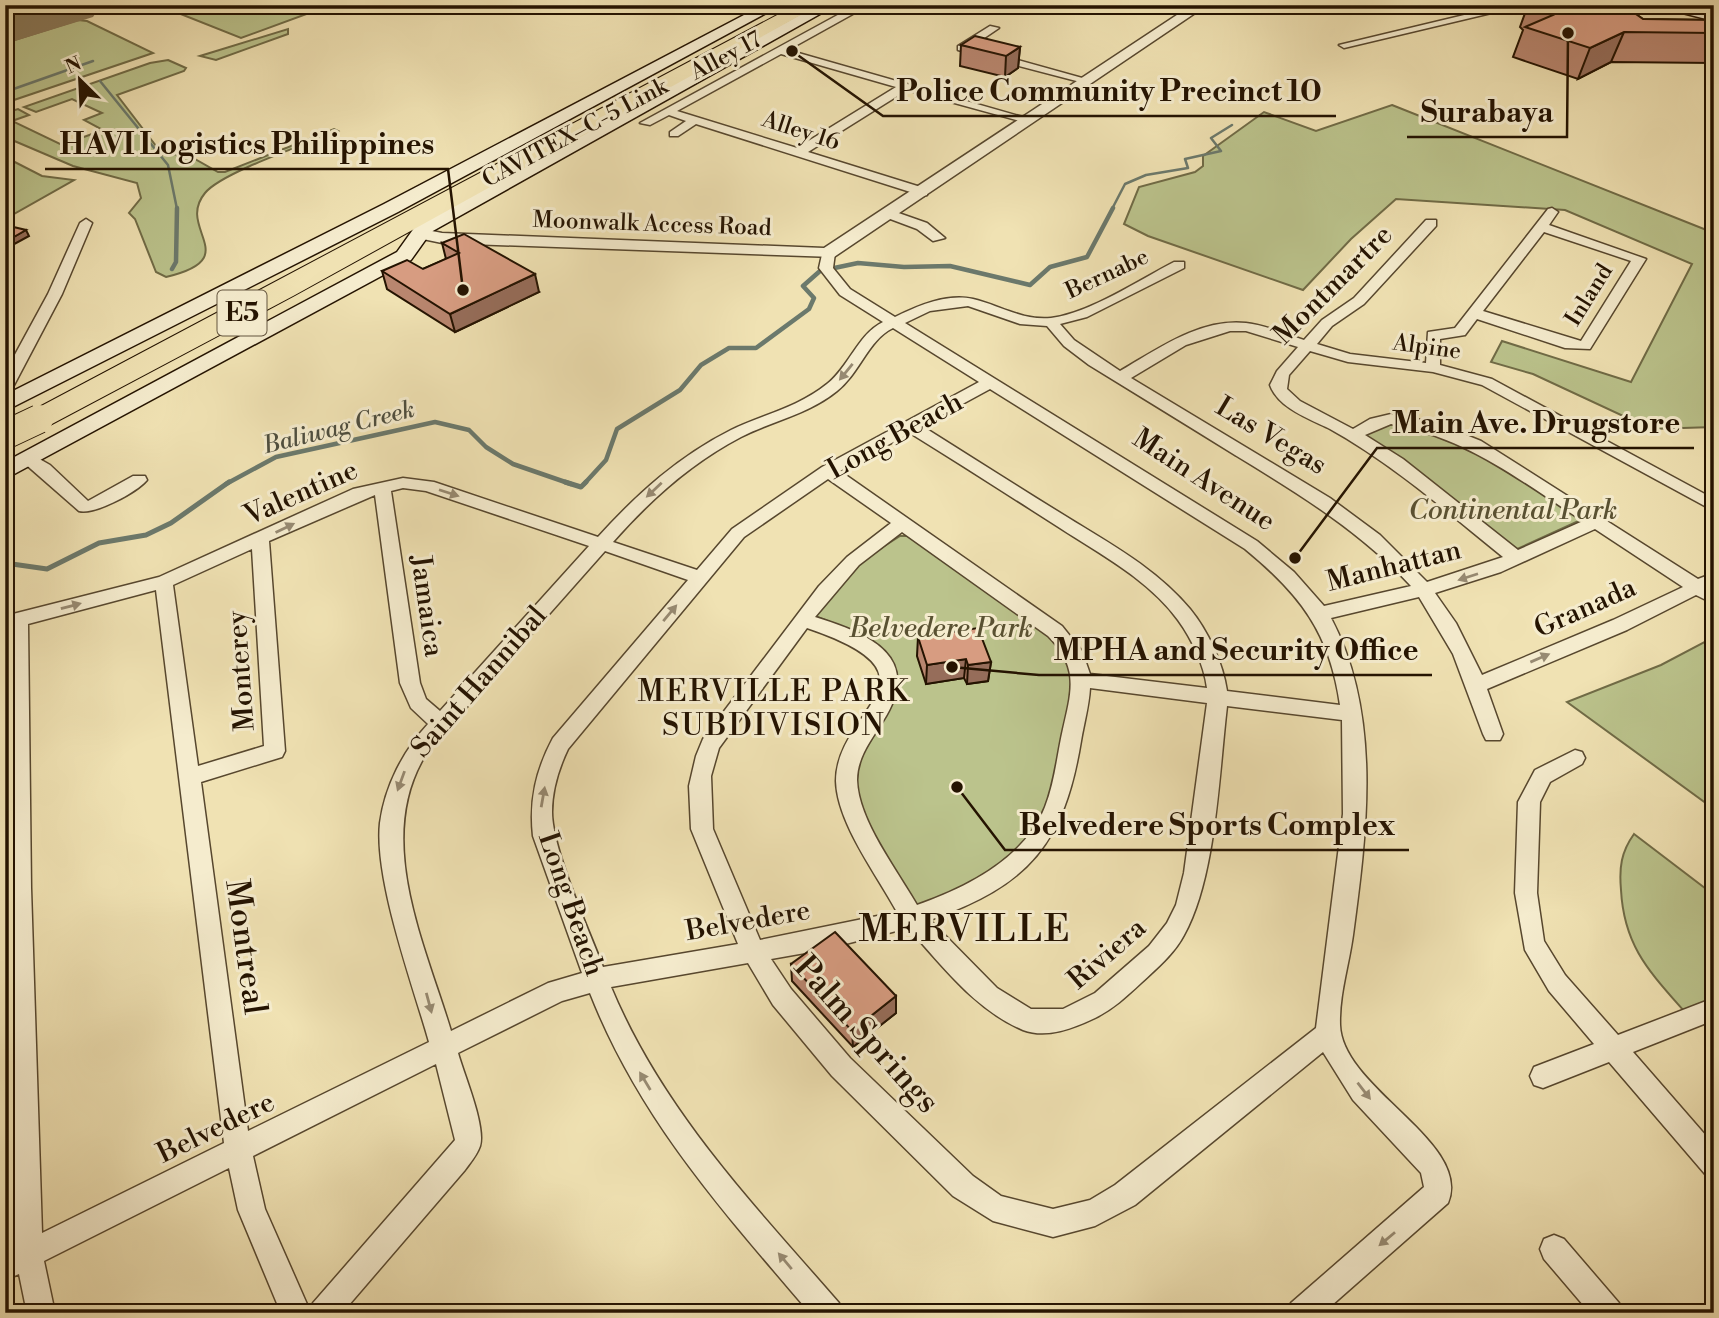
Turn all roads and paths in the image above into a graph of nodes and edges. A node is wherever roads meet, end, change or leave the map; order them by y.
1 (774, 5) edge
2 (791, 5) edge
3 (810, 5) edge
4 (829, 5) edge
5 (864, 5) edge
6 (1201, 5) edge
7 (1520, 5) edge
8 (1658, 5) edge
9 (1683, 5) edge
10 (1712, 7) edge
11 (1714, 17) edge
12 (994, 28) dead end
13 (1344, 45) dead end
14 (780, 51) junction
15 (1088, 80) junction
16 (905, 86) junction
17 (667, 111) junction
18 (696, 119) junction
19 (1027, 120) junction
20 (646, 123) dead end
21 (674, 134) dead end
22 (800, 152) junction
23 (923, 192) junction
24 (1552, 212) dead end
25 (890, 214) junction
26 (86, 223) dead end
27 (1431, 223) dead end
28 (1542, 227) junction
29 (424, 228) junction
30 (938, 237) dead end
31 (473, 239) junction
32 (828, 253) junction
33 (406, 254) junction
34 (1180, 265) dead end
35 (831, 276) joint
36 (1474, 313) junction
37 (1051, 322) junction
38 (898, 323) junction
39 (1306, 348) junction
40 (1433, 368) junction
41 (1120, 378) junction
42 (991, 382) junction
43 (5, 387) edge
44 (16, 414) edge
45 (912, 427) junction
46 (5, 435) edge
47 (1353, 435) junction
48 (38, 453) junction
49 (5, 466) edge
50 (828, 471) junction
51 (5, 472) edge
52 (139, 480) dead end
53 (382, 486) junction
54 (1714, 506) edge
55 (1598, 521) junction
56 (904, 522) junction
57 (260, 540) junction
58 (603, 543) junction
59 (1517, 559) junction
60 (700, 577) junction
61 (164, 582) junction
62 (1708, 588) edge
63 (1423, 590) junction
64 (1320, 614) junction
65 (803, 620) junction
66 (12, 621) edge
67 (1082, 680) junction
68 (1477, 685) junction
69 (1218, 699) junction
70 (1352, 714) junction
71 (439, 722) junction
72 (1493, 734) dead end
73 (1575, 758) dead end
74 (189, 777) junction
75 (914, 918) junction
76 (754, 953) junction
77 (596, 978) junction
78 (1714, 1009) edge
79 (1328, 1033) junction
80 (1610, 1047) junction
81 (442, 1051) junction
82 (1543, 1076) dead end
83 (238, 1151) junction
84 (1714, 1165) edge
85 (1554, 1249) dead end
86 (29, 1255) junction
87 (5, 1266) edge
88 (41, 1313) edge
89 (296, 1313) edge
90 (323, 1313) edge
91 (829, 1313) edge
92 (1301, 1313) edge
93 (1609, 1313) edge

1 - 44 main road
2 - 44 highway, CAVITEX–C-5 Link / E5
3 - 44 highway, CAVITEX–C-5 Link / E5
4 - 29 main road
5 - 14 street, Alley 17
6 - 15 street
7 - 13 street
8 - 11 main road
9 - 10 highway
12 - 15 street
14 - 16 street
14 - 17 street, Alley 17
15 - 19 street
16 - 19 street
16 - 22 street
17 - 18 street, Alley 16
17 - 20 street, Alley 17
18 - 21 street
18 - 22 street, Alley 16
19 - 23 street
22 - 23 street, Alley 16
23 - 25 street
24 - 28 street
25 - 30 street
25 - 32 street
26 - 43 street
27 - 39 street, Montmartre
28 - 36 street
28 - 36 street, Inland
29 - 31 street, Moonwalk Access Road
29 - 33 main road
31 - 32 street, Moonwalk Access Road
31 - 33 street, Moonwalk Access Road
32 - 35 street, Main Avenue
33 - 48 main road
34 - 37 street, Bernabe
35 - 38 street, Main Avenue
36 - 40 street
37 - 38 street, Bernabe
37 - 41 street, Las Vegas
38 - 42 street, Main Avenue
38 -> 58 street, Saint Hannibal
39 - 40 street, Alpine
39 - 41 street, Alpine
39 - 47 street, Montmartre
40 - 54 street, Alpine
41 - 63 street, Las Vegas
42 - 45 street, Long Beach
42 - 64 street, Main Avenue
44 - 46 highway, CAVITEX–C-5 Link / E5, bridge
44 - 48 main road
45 - 50 street, Long Beach
45 - 69 street, Riviera
47 - 55 street
47 - 59 street, Montmartre
48 - 49 main road
48 - 51 main road
48 - 52 street
50 - 56 street, Belvedere
50 - 60 street, Long Beach
57 -> 53 street, Valentine
53 -> 58 street, Valentine
53 - 71 street, Jamaica
55 - 59 street, Manhattan
55 - 62 street
56 - 65 street, Palm Springs
56 - 67 street, Belvedere
57 - 61 street, Valentine
57 - 74 street, Monterey
58 - 60 street, Valentine
58 - 71 street, Saint Hannibal
59 -> 63 street, Manhattan
77 -> 60 street, Long Beach
66 -> 61 street, Valentine
61 - 74 street, Montreal
68 -> 62 street, Granada
63 - 64 street, Manhattan
63 - 68 street, Las Vegas
64 - 70 street, Main Avenue
65 - 75 street, Riviera
65 - 76 street, Palm Springs
66 - 86 street
67 - 69 street
67 - 75 street, Belvedere
68 - 72 street, Las Vegas
69 - 70 street
69 - 75 street, Riviera
70 - 79 street, Main Avenue
71 -> 81 street, Saint Hannibal
73 - 80 street
74 - 83 street, Montreal
75 - 76 street, Belvedere
76 - 77 street, Belvedere
76 - 79 street, Palm Springs
77 - 81 street, Belvedere
91 -> 77 street, Long Beach
78 - 80 street
79 -> 92 street
80 - 82 street
80 - 84 street
81 - 83 street, Belvedere
81 - 90 street, Saint Hannibal
83 - 86 street, Belvedere
83 - 89 street, Montreal
85 - 93 street
86 - 87 street, Belvedere
86 - 88 street

